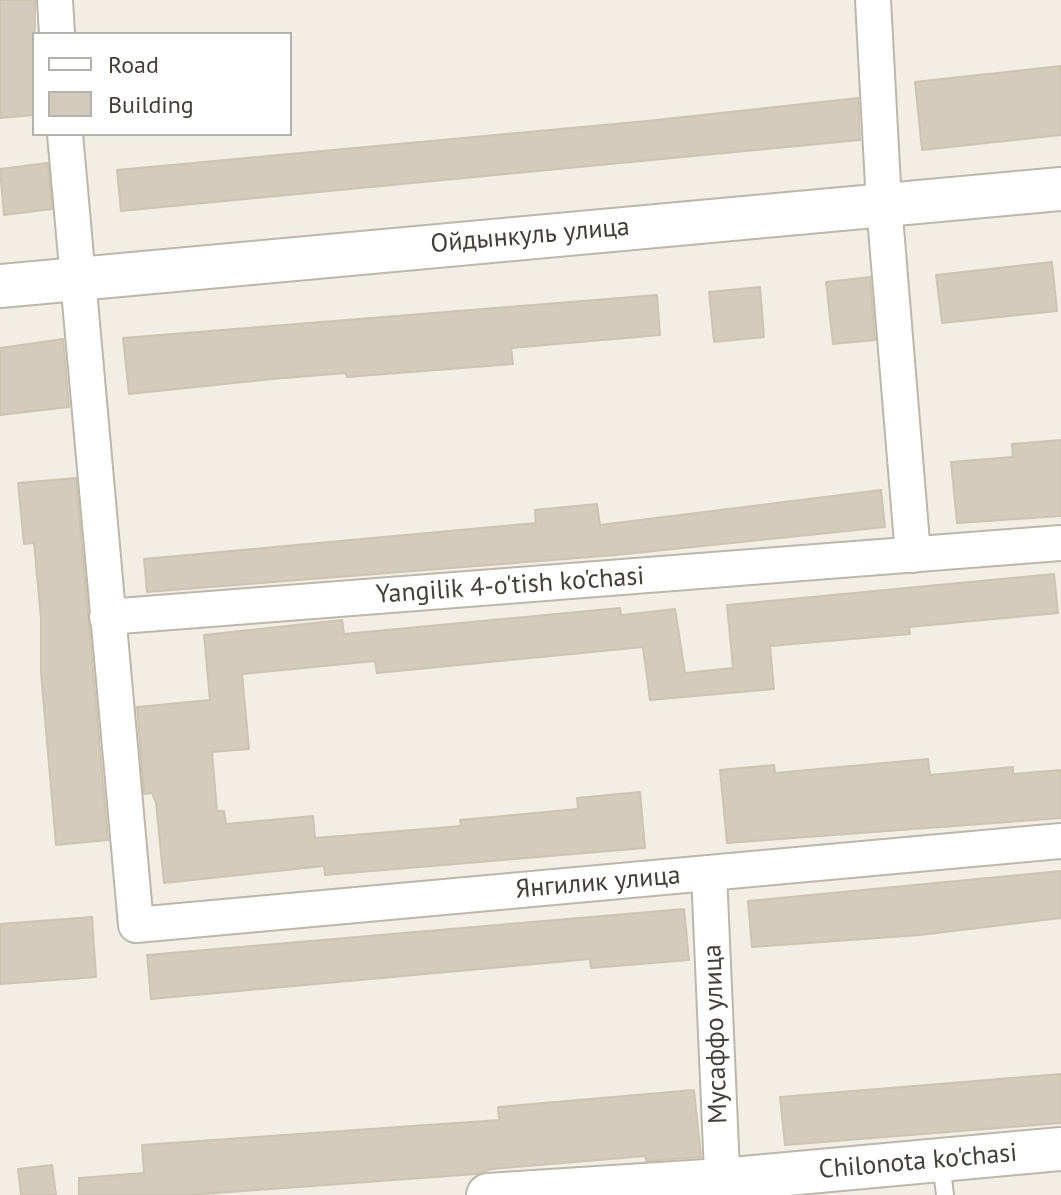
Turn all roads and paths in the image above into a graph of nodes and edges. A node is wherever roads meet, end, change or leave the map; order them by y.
1 (55, 0) edge
2 (873, 0) edge
3 (57, 32) edge
4 (65, 136) edge
5 (1061, 189) edge
6 (884, 204) junction
7 (76, 278) junction
8 (0, 286) edge
9 (1061, 543) edge
10 (913, 555) junction
11 (107, 617) junction
12 (1061, 841) edge
13 (709, 873) junction
14 (1061, 1149) edge
15 (943, 1178) edge
16 (722, 1188) edge
17 (488, 1195) edge

1 - 3 street
2 - 6 street
4 - 7 street
5 - 6 street, Ойдынкуль улица
6 - 7 street, Ойдынкуль улица
6 - 10 street
7 - 8 street, Ойдынкуль улица
7 - 11 street
9 - 10 street, Yangilik 4-o'tish ko'chasi
10 - 11 street, Yangilik 4-o'tish ko'chasi
11 - 13 street, Янгилик улица
12 - 13 street, Янгилик улица
13 - 16 street, Мусаффо улица
14 - 15 street, Chilonota ko'chasi
15 - 16 street, Chilonota ko'chasi
16 - 17 street, Chilonota ko'chasi

